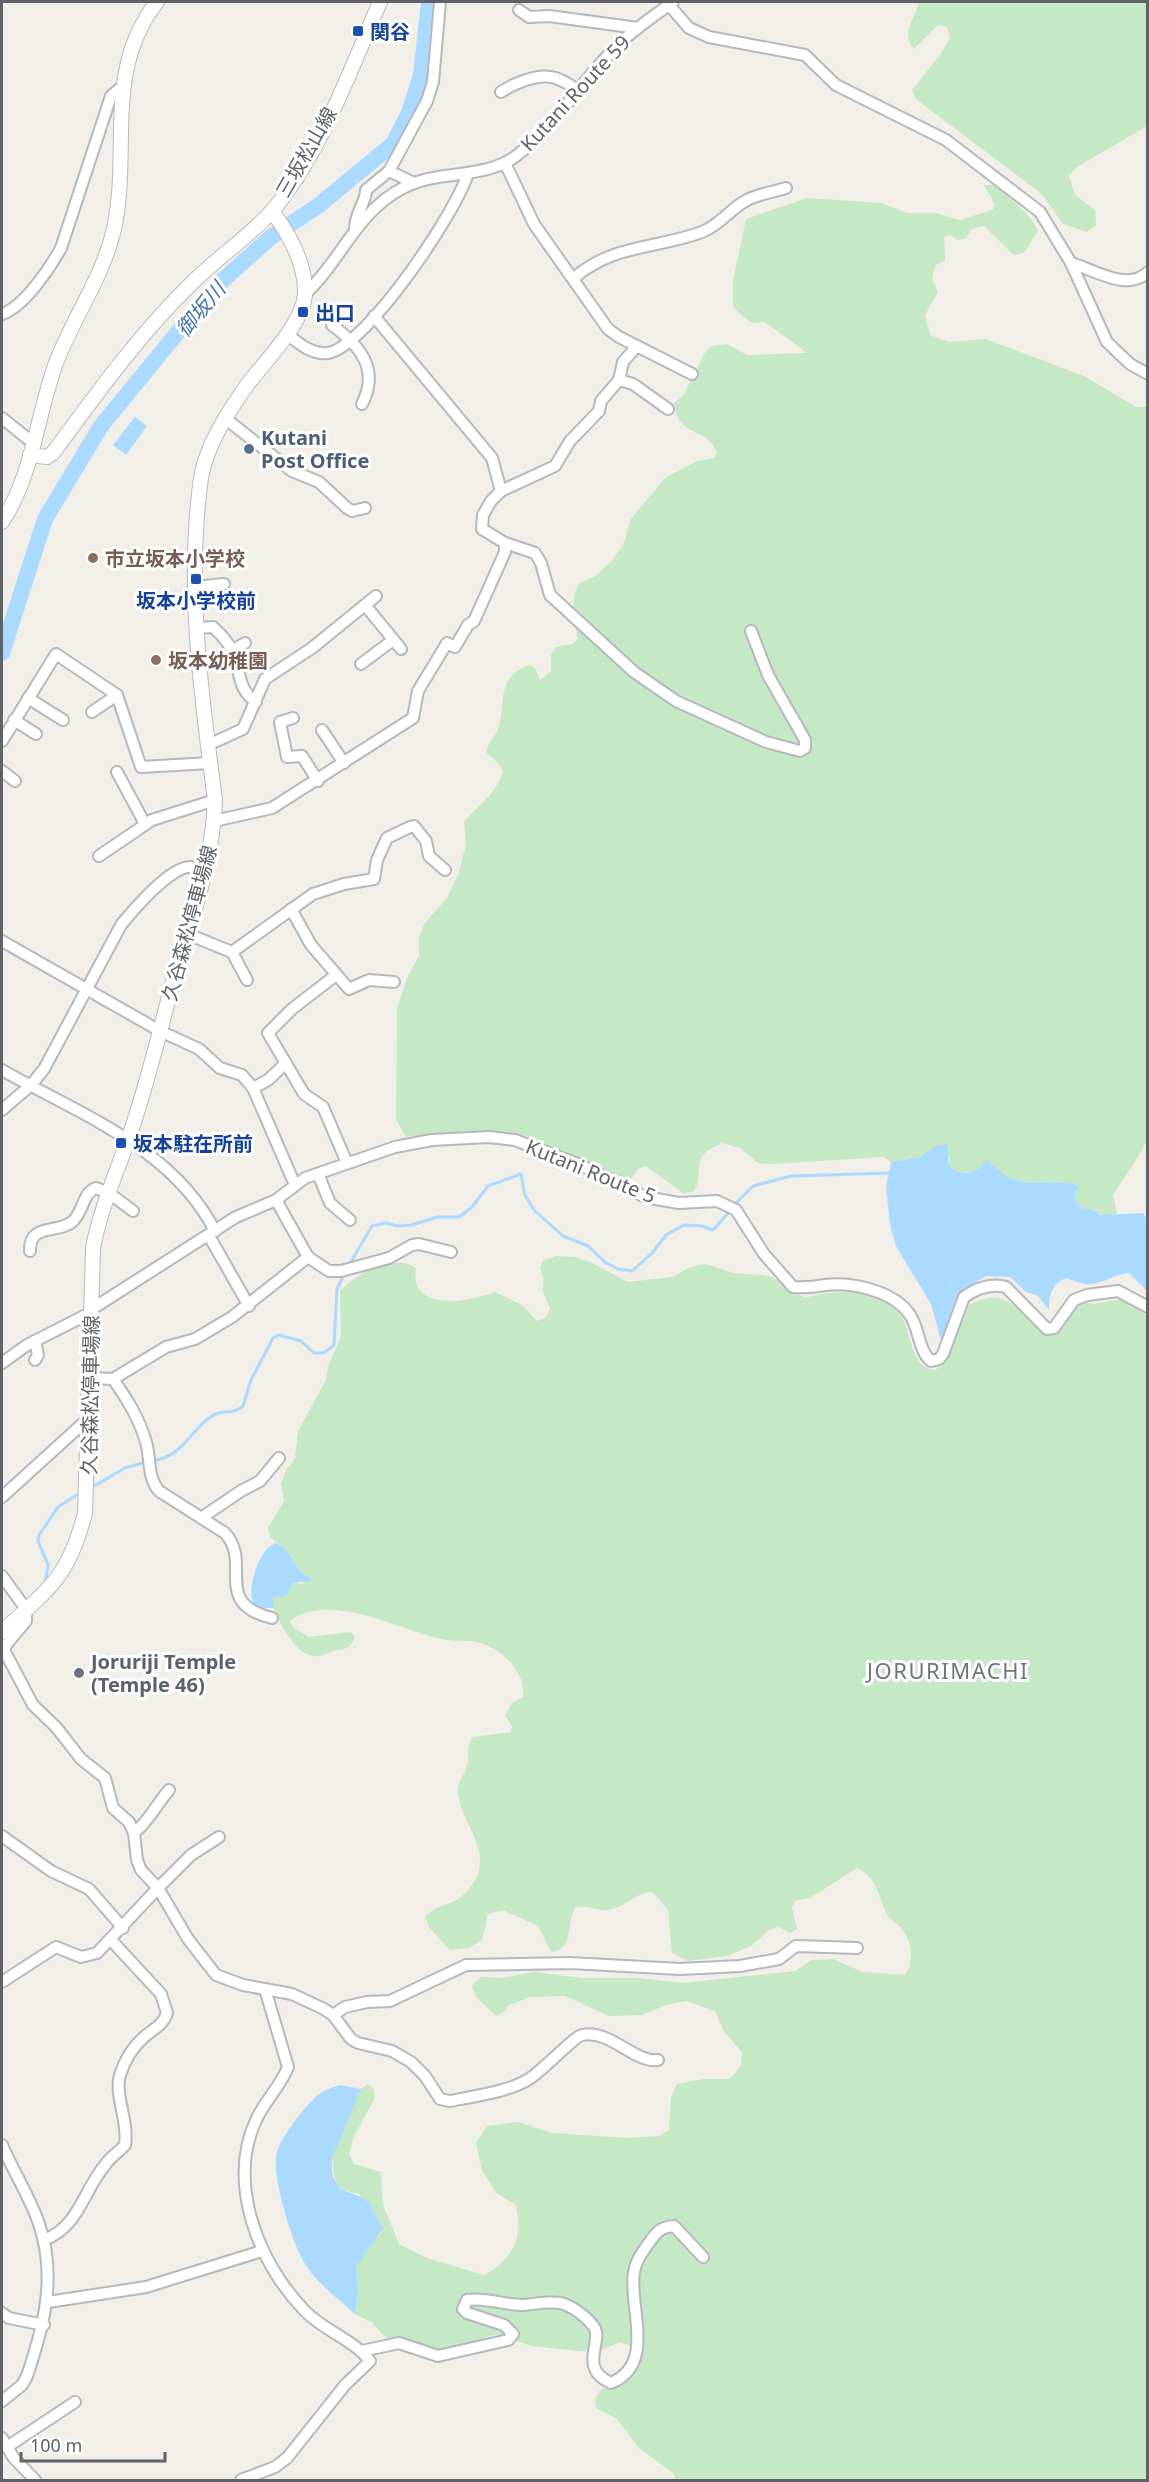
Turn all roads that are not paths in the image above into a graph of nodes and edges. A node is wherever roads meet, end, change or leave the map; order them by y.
1 (158, 2) edge
2 (380, 2) edge
3 (440, 2) edge
4 (671, 3) edge
5 (519, 10) dead end
6 (638, 28) junction
7 (123, 86) junction
8 (578, 90) junction
9 (501, 92) dead end
10 (505, 163) junction
11 (389, 171) junction
12 (468, 173) junction
13 (414, 183) junction
14 (786, 188) dead end
15 (273, 214) junction
16 (355, 229) junction
17 (1071, 263) junction
18 (1148, 272) edge
19 (574, 278) junction
20 (305, 294) junction
21 (2, 314) edge
22 (374, 316) junction
23 (332, 325) dead end
24 (287, 334) junction
25 (352, 339) junction
26 (637, 346) junction
27 (692, 374) dead end
28 (1148, 374) edge
29 (619, 380) junction
30 (362, 404) dead end
31 (668, 409) dead end
32 (2, 417) edge
33 (226, 419) junction
34 (32, 449) junction
35 (501, 491) junction
36 (364, 508) dead end
37 (2, 522) edge
38 (505, 543) junction
39 (224, 584) dead end
40 (195, 587) junction
41 (376, 596) dead end
42 (365, 605) junction
43 (196, 628) junction
44 (751, 631) dead end
45 (393, 640) junction
46 (245, 643) dead end
47 (401, 649) dead end
48 (231, 651) junction
49 (361, 664) dead end
50 (117, 695) junction
51 (28, 698) junction
52 (256, 702) junction
53 (92, 712) dead end
54 (293, 718) dead end
55 (14, 720) junction
56 (63, 720) dead end
57 (322, 730) dead end
58 (36, 734) dead end
59 (2, 741) edge
60 (208, 745) junction
61 (210, 763) junction
62 (344, 763) junction
63 (2, 771) edge
64 (117, 772) dead end
65 (15, 781) dead end
66 (318, 781) junction
67 (215, 800) junction
68 (214, 821) junction
69 (145, 824) junction
70 (99, 856) dead end
71 (204, 870) junction
72 (445, 870) dead end
73 (291, 909) junction
74 (187, 934) junction
75 (2, 941) edge
76 (232, 952) junction
77 (336, 975) junction
78 (247, 980) dead end
79 (394, 982) dead end
80 (87, 990) junction
81 (160, 1031) junction
82 (286, 1063) junction
83 (2, 1070) edge
84 (31, 1085) junction
85 (253, 1088) junction
86 (2, 1110) edge
87 (128, 1139) junction
88 (347, 1163) junction
89 (318, 1174) junction
90 (295, 1185) junction
91 (110, 1193) junction
92 (276, 1200) junction
93 (133, 1211) dead end
94 (350, 1220) dead end
95 (212, 1234) junction
96 (30, 1251) dead end
97 (451, 1252) dead end
98 (308, 1257) junction
99 (249, 1306) junction
100 (1148, 1307) edge
101 (92, 1309) junction
102 (35, 1341) junction
103 (35, 1360) dead end
104 (2, 1363) edge
105 (91, 1378) junction
106 (113, 1379) junction
107 (90, 1416) junction
108 (279, 1458) dead end
109 (2, 1497) edge
110 (201, 1518) junction
111 (2, 1576) edge
112 (26, 1609) junction
113 (272, 1618) dead end
114 (2, 1632) edge
115 (169, 1790) dead end
116 (134, 1833) junction
117 (2, 1836) edge
118 (219, 1837) dead end
119 (158, 1888) junction
120 (123, 1928) junction
121 (111, 1940) junction
122 (857, 1948) dead end
123 (2, 1982) edge
124 (266, 1989) junction
125 (333, 2015) junction
126 (658, 2060) dead end
127 (2, 2145) edge
128 (44, 2240) junction
129 (262, 2251) junction
130 (703, 2257) dead end
131 (48, 2302) junction
132 (2, 2313) edge
133 (44, 2325) junction
134 (362, 2351) junction
135 (2, 2401) edge
136 (75, 2402) dead end
137 (4, 2443) edge
138 (35, 2481) edge
139 (241, 2481) edge

1 - 7 main road
2 - 15 main road, 三坂松山線
3 - 11 street
4 - 6 street, Kutani Route 59
4 - 17 street
5 - 6 street
6 - 8 street, Kutani Route 59
7 - 21 street
7 - 34 main road
8 - 9 street
8 - 10 street, Kutani Route 59
10 - 12 street, Kutani Route 59
10 - 19 street
11 - 13 street
11 - 16 street
12 - 13 street, Kutani Route 59
12 - 22 street
13 - 16 street, Kutani Route 59
14 - 19 street
15 - 20 main road
15 - 34 main road, 三坂松山線
16 - 20 street, Kutani Route 59
17 - 18 street
17 - 28 street
19 - 26 street
20 - 24 main road, 久谷森松停車場線
22 - 25 street
22 - 35 street
23 - 25 street
24 - 25 street
24 - 33 main road, 久谷森松停車場線
25 - 30 street
26 - 27 street
26 - 29 street
29 - 31 street
29 - 35 street
32 - 34 street
33 - 36 street
33 - 40 main road, 久谷森松停車場線
34 - 37 main road
35 - 38 street
38 - 44 street
38 - 62 street
39 - 40 street
40 - 43 main road, 久谷森松停車場線
41 - 42 street
42 - 45 street
42 - 52 street
43 - 48 street
43 - 60 main road, 久谷森松停車場線
45 - 47 street
45 - 49 street
46 - 48 street
48 - 52 street
50 - 51 street
50 - 53 street
50 - 61 street
51 - 55 street
51 - 56 street
52 - 60 street
54 - 66 street
55 - 58 street
55 - 59 street
57 - 62 street
60 - 61 main road, 久谷森松停車場線
61 - 67 main road, 久谷森松停車場線
62 - 66 street
63 - 65 street
64 - 69 street
66 - 68 street
67 - 68 main road, 久谷森松停車場線
67 - 69 street
68 - 71 main road, 久谷森松停車場線
69 - 70 street
71 - 74 main road, 久谷森松停車場線
71 - 80 street
72 - 73 street
73 - 76 street
73 - 77 street
74 - 76 street
74 - 81 main road, 久谷森松停車場線
75 - 80 street
76 - 78 street
77 - 79 street
77 - 82 street
80 - 81 street
80 - 84 street
81 - 85 street
81 - 87 main road, 久谷森松停車場線
82 - 85 street
82 - 88 street
83 - 84 street
84 - 86 street
84 - 87 street
85 - 90 street
87 - 91 main road, 久谷森松停車場線
87 - 95 street
88 - 89 street, Kutani Route 5
88 - 100 street, Kutani Route 5
89 - 90 street, Kutani Route 5
89 - 94 street
90 - 92 street, Kutani Route 5
91 - 93 street
91 - 96 street
91 - 101 main road, 久谷森松停車場線
92 - 95 street, Kutani Route 5
92 - 98 street
95 - 99 street
95 - 101 street, Kutani Route 5
97 - 98 street
98 - 99 street
99 - 106 street
101 - 102 street, Kutani Route 5
101 - 105 main road, 久谷森松停車場線
102 - 103 street
102 - 104 street, Kutani Route 5
105 - 106 street
105 - 107 main road, 久谷森松停車場線
106 - 110 street
107 - 109 street
107 - 112 main road, 久谷森松停車場線
108 - 110 street
110 - 113 street
111 - 112 street
112 - 114 main road, 久谷森松停車場線
112 - 116 street
115 - 116 street
116 - 119 street
117 - 120 street
118 - 119 street
119 - 120 street
119 - 124 street
120 - 121 street
121 - 123 street
121 - 128 street
122 - 125 street
124 - 125 street
124 - 129 street
125 - 126 street
127 - 128 street
128 - 131 street
129 - 131 street
129 - 134 street
130 - 134 street
131 - 133 street
132 - 133 street
133 - 135 street
134 - 139 street
136 - 137 street
137 - 138 street

